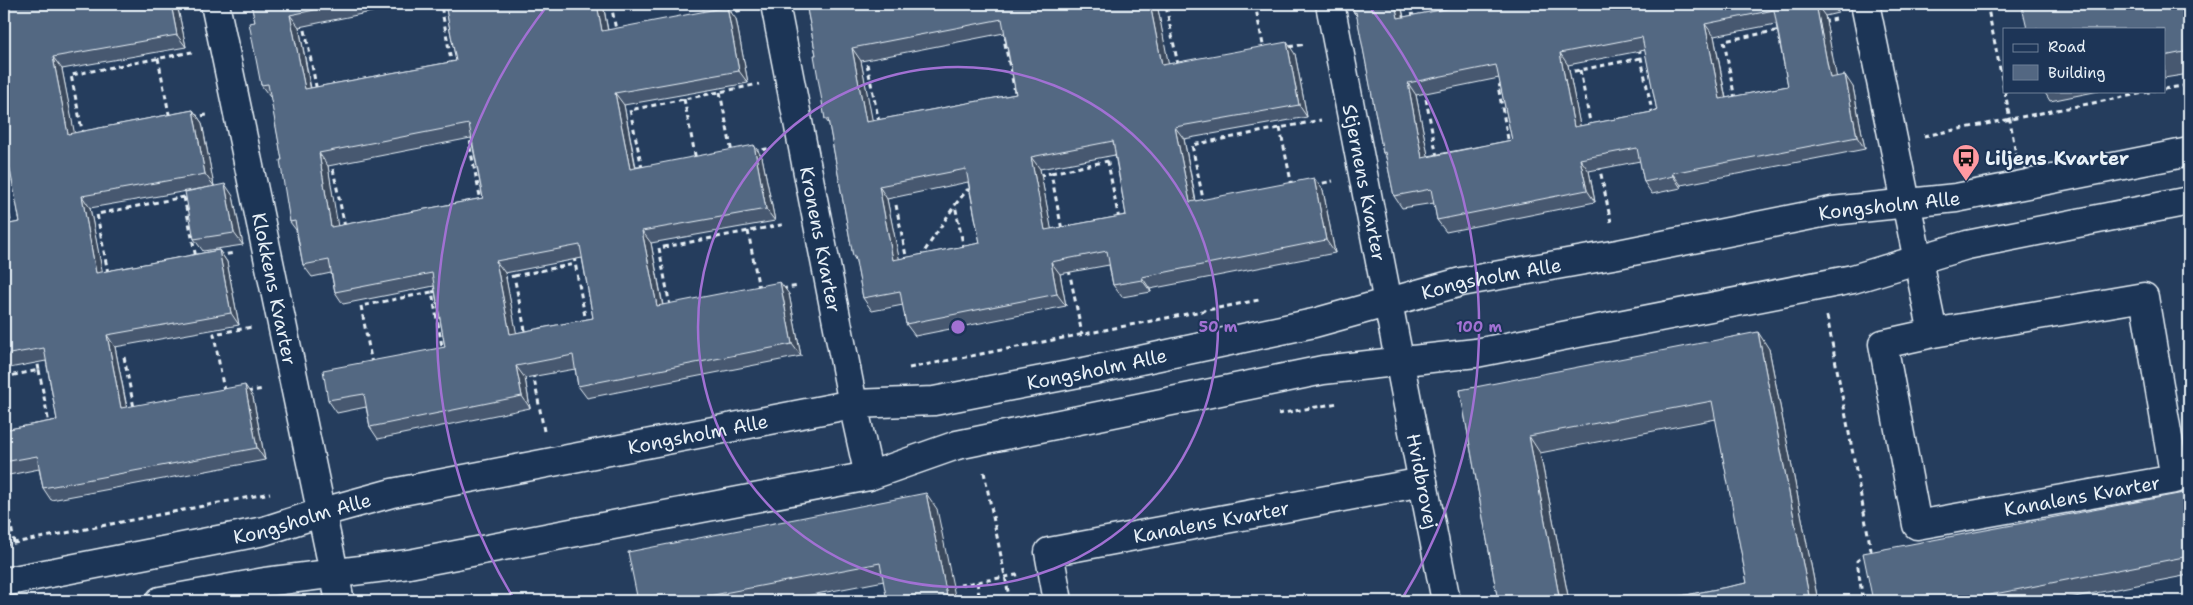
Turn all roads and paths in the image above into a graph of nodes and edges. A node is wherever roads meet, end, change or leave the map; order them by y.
1 (215, 4) edge
2 (611, 4) edge
3 (703, 4) edge
4 (775, 4) edge
5 (1178, 4) edge
6 (1255, 4) edge
7 (1330, 4) edge
8 (1411, 4) edge
9 (1987, 4) edge
10 (1866, 9) edge
11 (744, 10) dead end
12 (725, 13) edge
13 (697, 19) edge
14 (1414, 23) edge
15 (1818, 23) edge
16 (1790, 29) edge
17 (306, 30) dead end
18 (1780, 30) junction
19 (617, 34) edge
20 (1013, 38) edge
21 (1782, 39) edge
22 (1638, 40) edge
23 (224, 46) junction
24 (1264, 52) edge
25 (158, 58) junction
26 (1641, 58) junction
27 (867, 64) dead end
28 (1179, 69) edge
29 (1580, 70) junction
30 (1562, 74) edge
31 (789, 79) junction
32 (1507, 84) edge
33 (2003, 85) edge
34 (2189, 85) edge
35 (2166, 89) edge
36 (720, 92) junction
37 (2004, 92) edge
38 (2149, 92) edge
39 (318, 93) edge
40 (684, 99) junction
41 (1426, 99) dead end
42 (1016, 100) edge
43 (1726, 103) edge
44 (1352, 114) junction
45 (1662, 116) edge
46 (1653, 117) junction
47 (1644, 119) edge
48 (2010, 119) junction
49 (171, 122) edge
50 (1600, 126) edge
51 (880, 127) edge
52 (1280, 128) junction
53 (83, 138) edge
54 (479, 141) edge
55 (802, 142) junction
56 (1893, 142) junction
57 (1105, 143) edge
58 (1510, 147) edge
59 (2025, 150) dead end
60 (750, 152) edge
61 (2015, 152) junction
62 (2189, 152) edge
63 (741, 154) edge
64 (2006, 154) dead end
65 (705, 161) edge
66 (1438, 161) edge
67 (1108, 162) junction
68 (1599, 163) edge
69 (333, 169) dead end
70 (1051, 172) dead end
71 (642, 173) edge
72 (1363, 175) junction
73 (1310, 186) edge
74 (4, 189) edge
75 (1292, 189) edge
76 (193, 196) edge
77 (184, 198) junction
78 (2189, 201) edge
79 (1906, 203) junction
80 (1214, 204) edge
81 (482, 205) edge
82 (896, 205) dead end
83 (955, 205) dead end
84 (816, 218) junction
85 (1120, 223) edge
86 (12, 230) edge
87 (1613, 230) dead end
88 (346, 231) edge
89 (748, 231) junction
90 (267, 247) junction
91 (573, 255) edge
92 (214, 257) edge
93 (205, 258) edge
94 (197, 260) junction
95 (1917, 260) junction
96 (187, 262) edge
97 (917, 262) edge
98 (1068, 262) edge
99 (575, 264) junction
100 (908, 264) edge
101 (514, 276) dead end
102 (109, 277) edge
103 (432, 292) edge
104 (760, 293) edge
105 (1266, 298) dead end
106 (1387, 302) junction
107 (1825, 308) dead end
108 (671, 310) edge
109 (282, 321) junction
110 (587, 327) edge
111 (1933, 333) junction
112 (1082, 334) junction
113 (535, 336) edge
114 (526, 337) edge
115 (35, 351) edge
116 (124, 357) dead end
117 (1398, 362) junction
118 (532, 366) edge
119 (372, 368) edge
120 (906, 368) dead end
121 (39, 370) junction
122 (4, 377) edge
123 (226, 396) edge
124 (853, 404) junction
125 (135, 414) edge
126 (50, 430) edge
127 (545, 439) dead end
128 (984, 472) dead end
129 (869, 476) junction
130 (1423, 482) junction
131 (317, 484) junction
132 (4, 485) edge
133 (323, 512) junction
134 (14, 543) junction
135 (4, 545) edge
136 (1052, 568) junction
137 (335, 573) junction
138 (1005, 578) junction
139 (4, 582) edge
140 (977, 582) junction
141 (960, 585) dead end
142 (2189, 599) edge
143 (160, 601) edge
144 (340, 601) edge
145 (980, 601) edge
146 (1010, 601) edge
147 (1058, 601) edge
148 (1446, 601) edge
149 (1864, 601) edge
150 (2179, 601) edge

1 - 23 street, Klokkens Kvarter
2 - 19 path
3 - 13 path
4 - 31 street, Kronens Kvarter
5 - 28 path
6 - 24 path
7 - 44 street, Stjernens Kvarter
8 - 14 path
9 - 33 path
10 - 15 path
10 - 56 street
11 - 12 path
16 - 18 path
17 - 39 path
18 - 21 path
18 - 43 path
20 - 42 path
22 - 26 path
23 - 25 path
23 - 90 street, Klokkens Kvarter
25 - 49 path
25 - 53 path
26 - 29 path
26 - 46 path
27 - 51 path
29 - 30 path
29 - 50 path
31 - 36 path
31 - 55 street, Kronens Kvarter
32 - 58 path
34 - 35 path
36 - 40 path
36 - 63 path
37 - 48 path
38 - 48 path
40 - 65 path
40 - 71 path
41 - 66 path
44 - 52 path
44 - 72 street, Stjernens Kvarter
45 - 46 path
46 - 47 path
48 - 56 path
48 - 61 path
52 - 75 path
52 - 80 path
54 - 81 path
55 - 60 path
55 - 84 street, Kronens Kvarter
56 - 79 street
57 - 67 path
59 - 61 path
61 - 64 path
62 - 79 street, Kongsholm Alle
67 - 70 path
67 - 85 path
68 - 87 path
69 - 88 path
72 - 73 path
72 - 106 street, Stjernens Kvarter
74 - 86 path
76 - 77 path
77 - 94 path
77 - 102 path
78 - 95 street
79 - 95 street
79 - 106 street, Kongsholm Alle
82 - 100 path
83 - 97 path
84 - 89 path
84 - 124 street, Kronens Kvarter
89 - 104 path
89 - 108 path
90 - 92 path
90 - 109 street, Klokkens Kvarter
91 - 99 path
93 - 94 path
94 - 96 path
95 - 111 street
95 - 117 street
98 - 112 path
99 - 101 path
99 - 110 path
103 - 119 path
105 - 112 path
106 - 117 street, Stjernens Kvarter
106 - 124 street, Kongsholm Alle
107 - 149 path
109 - 123 path
109 - 131 street, Klokkens Kvarter
111 - 111 street, Kanalens Kvarter
112 - 120 path
113 - 114 path
115 - 121 path
116 - 125 path
117 - 129 street
117 - 130 street, Hvidbrovej
118 - 127 path
121 - 122 path
121 - 126 path
124 - 129 street, Kronens Kvarter
124 - 133 street, Kongsholm Alle
128 - 138 path
129 - 137 street
130 - 136 street, Kanalens Kvarter
130 - 148 street, Hvidbrovej
131 - 133 street, Klokkens Kvarter
131 - 134 path
132 - 134 path
133 - 137 street, Klokkens Kvarter
133 - 139 street, Kongsholm Alle
134 - 135 path
136 - 138 path
136 - 147 street, Kanalens Kvarter
137 - 143 street
137 - 144 street
138 - 140 path
138 - 146 path
140 - 141 path
140 - 145 path
142 - 150 path

